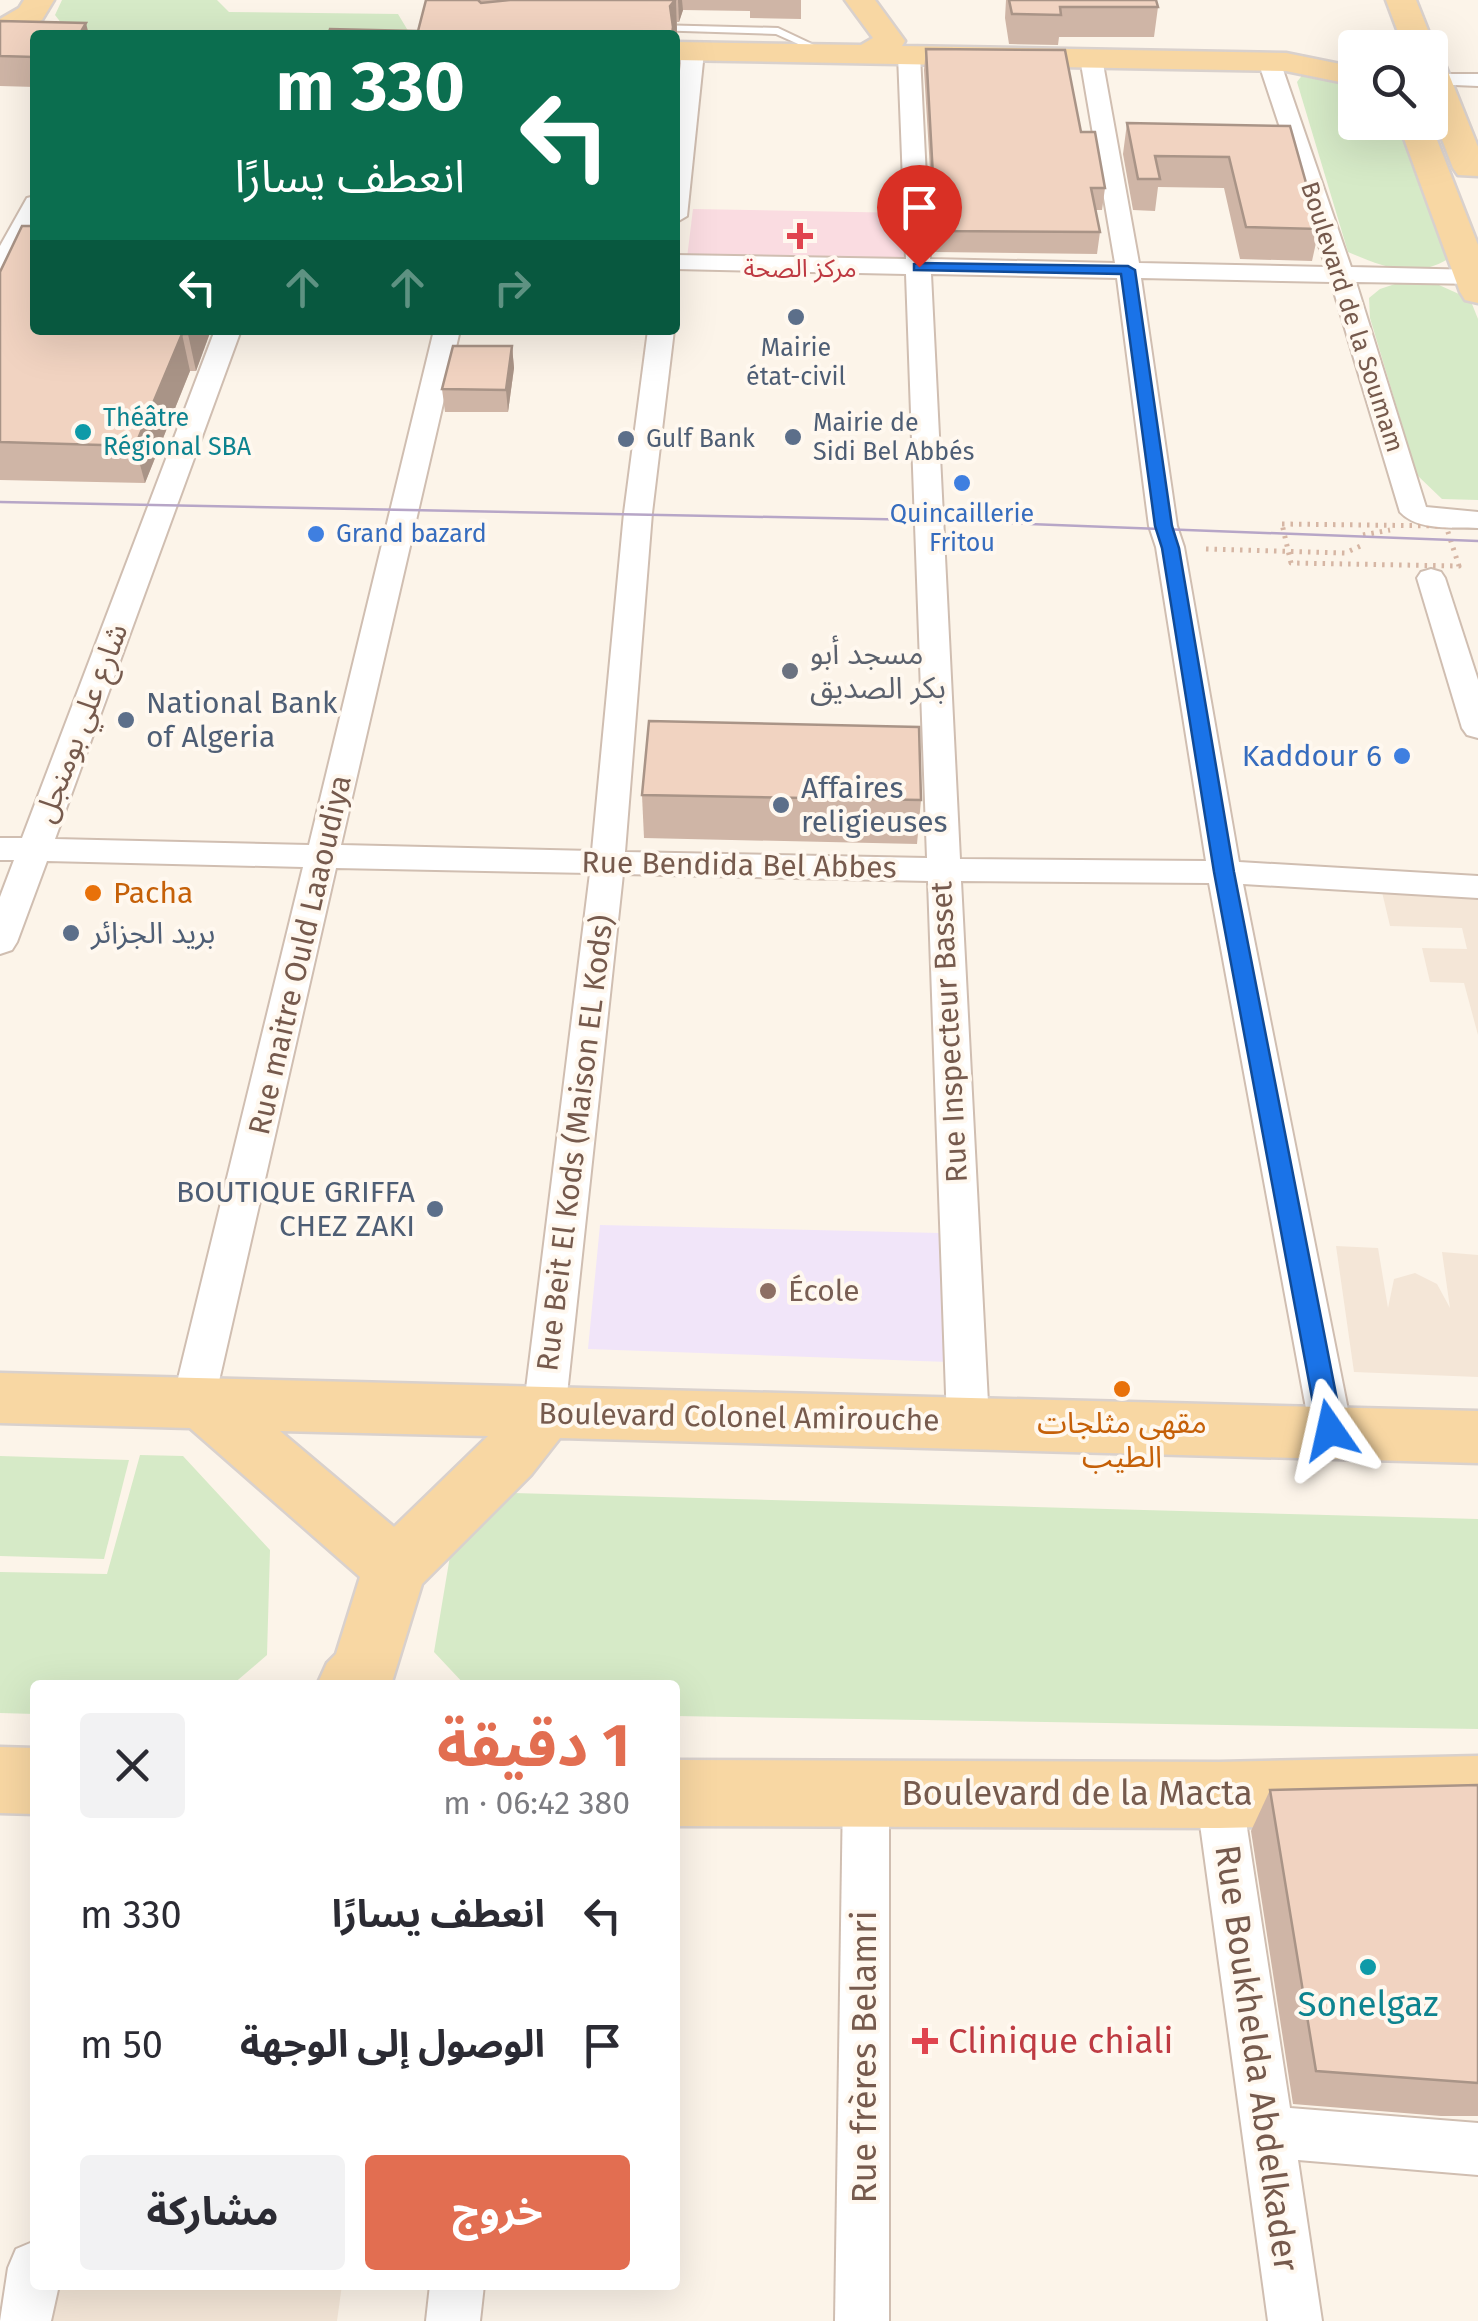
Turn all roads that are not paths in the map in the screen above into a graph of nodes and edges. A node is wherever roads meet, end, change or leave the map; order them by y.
1 (40, 0) edge
2 (860, 0) edge
3 (1402, 0) edge
4 (907, 10) dead end
5 (632, 28) edge
6 (1413, 30) edge
7 (0, 31) edge
8 (0, 39) edge
9 (30, 40) edge
10 (889, 50) junction
11 (684, 52) edge
12 (828, 54) junction
13 (1091, 58) junction
14 (1277, 62) junction
15 (1338, 69) edge
16 (1448, 77) edge
17 (1478, 80) edge
18 (1448, 115) edge
19 (680, 125) edge
20 (1421, 140) edge
21 (1478, 190) edge
22 (30, 214) edge
23 (11, 254) edge
24 (680, 262) edge
25 (919, 267) junction
26 (1128, 270) junction
27 (1341, 274) junction
28 (1476, 282) edge
29 (226, 335) edge
30 (446, 335) edge
31 (660, 335) edge
32 (1478, 520) edge
33 (1431, 578) dead end
34 (1478, 728) edge
35 (17, 849) edge
36 (323, 858) junction
37 (608, 862) junction
38 (942, 870) junction
39 (1224, 872) junction
40 (1478, 886) edge
41 (0, 942) edge
42 (0, 1398) edge
43 (198, 1403) junction
44 (544, 1413) junction
45 (968, 1422) junction
46 (1330, 1430) junction
47 (1478, 1437) edge
48 (394, 1569) junction
49 (362, 1680) edge
50 (0, 1780) edge
51 (30, 1781) edge
52 (1478, 1788) edge
53 (680, 1792) edge
54 (866, 1793) junction
55 (1220, 1795) junction
56 (1268, 2132) junction
57 (1478, 2149) edge
58 (30, 2290) edge
59 (456, 2290) edge
60 (24, 2321) edge
61 (453, 2321) edge
62 (862, 2321) edge
63 (1295, 2321) edge

1 - 7 main road
2 - 10 main road
3 - 6 main road
4 - 10 main road
5 - 12 lane
8 - 9 main road
10 - 12 main road
10 - 13 main road
10 - 25 street, Rue Inspecteur Basset
11 - 12 main road
11 - 19 street
13 - 14 main road
13 - 26 street
14 - 15 main road
14 - 27 street, Boulevard de la Soumam
16 - 17 street
18 - 21 main road
20 - 28 main road
22 - 23 street
24 - 25 street
25 - 26 street
25 - 38 street, Rue Inspecteur Basset
26 - 27 street
26 - 39 street
27 - 28 street
27 - 32 street, Boulevard de la Soumam
29 - 35 street, شارع علي بومنجل
30 - 36 street, Rue maitre Ould Laaoudiya
31 - 37 street, Rue Beit El Kods (Maison EL Kods)
33 - 34 street
35 - 36 street, Rue Bendida Bel Abbes
35 - 41 street, شارع علي بومنجل
36 - 37 street, Rue Bendida Bel Abbes
36 - 43 street, Rue maitre Ould Laaoudiya
37 - 38 street, Rue Bendida Bel Abbes
37 - 44 street, Rue Beit El Kods (Maison EL Kods)
38 - 39 street, Rue Bendida Bel Abbes
38 - 45 street, Rue Inspecteur Basset
39 - 40 street, Rue Bendida Bel Abbes
39 - 46 street
42 - 43 main road, Boulevard Colonel Amirouche
43 - 44 main road, Boulevard Colonel Amirouche
43 - 48 main road
44 - 45 main road, Boulevard Colonel Amirouche
44 - 48 main road
45 - 46 main road, Boulevard Colonel Amirouche
46 - 47 main road, Boulevard Colonel Amirouche
48 - 49 main road
50 - 51 main road
52 - 55 main road, Boulevard de la Macta
53 - 54 main road, Boulevard de la Macta
54 - 55 main road, Boulevard de la Macta
54 - 62 street, Rue frères Belamri
55 - 56 street, Rue Boukhelda Abdelkader
56 - 57 street
56 - 63 street, Rue Boukhelda Abdelkader
58 - 60 street
59 - 61 street

